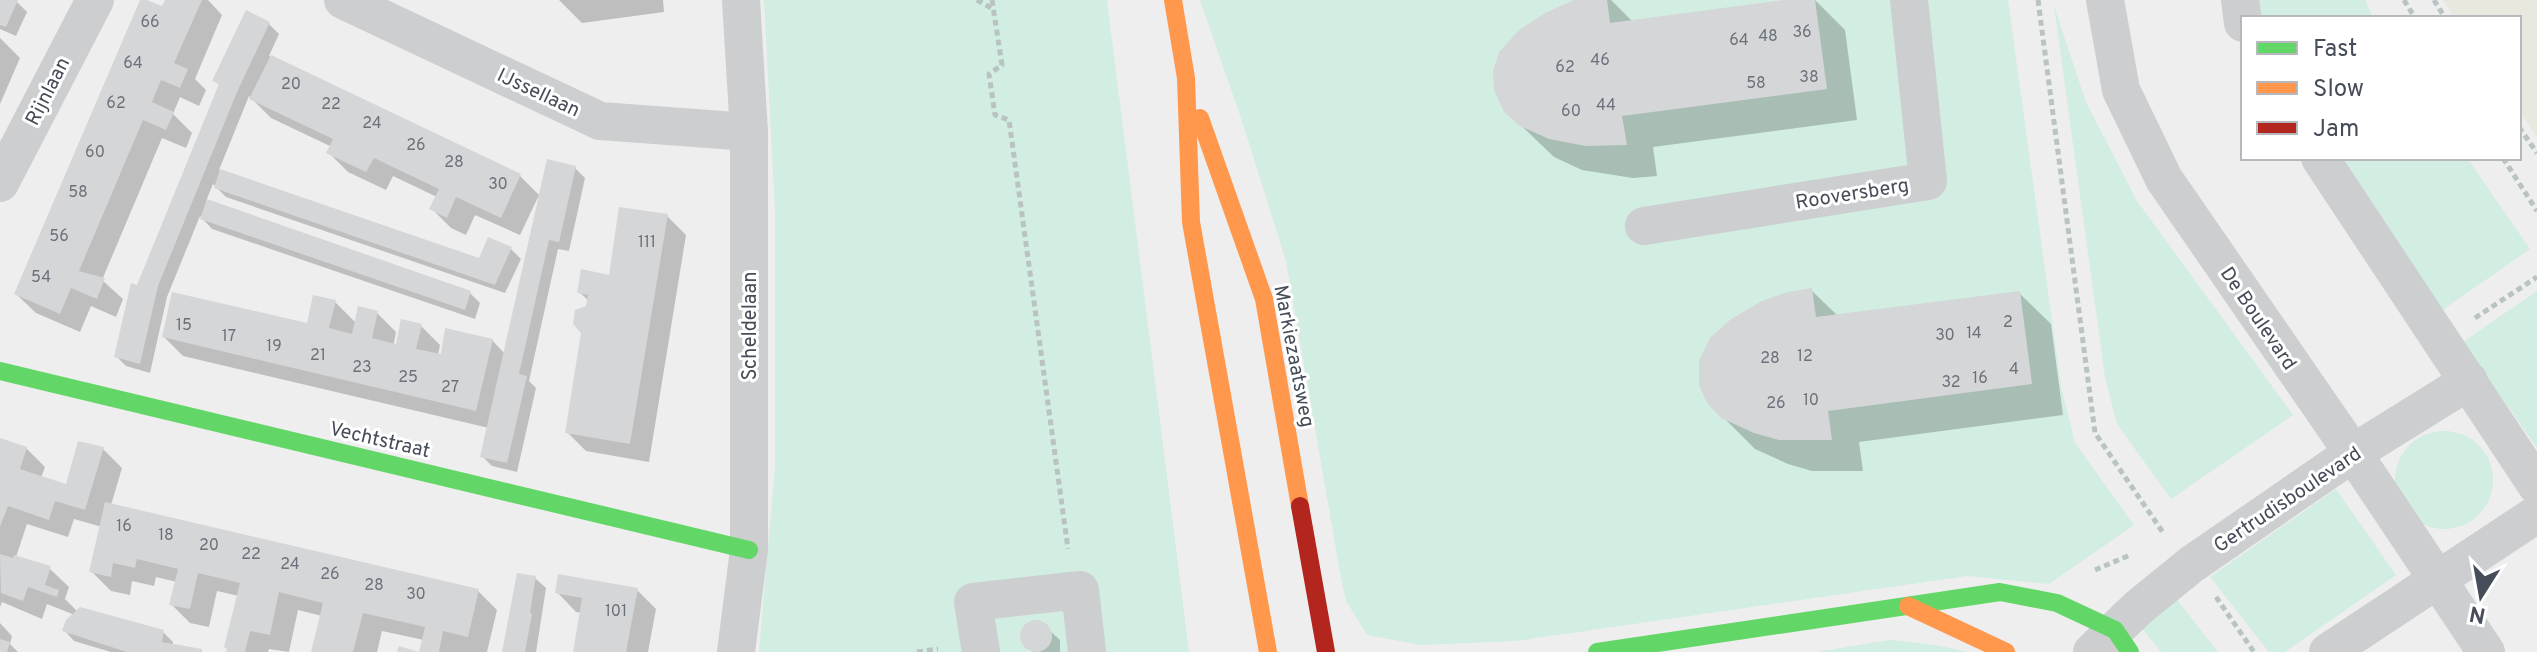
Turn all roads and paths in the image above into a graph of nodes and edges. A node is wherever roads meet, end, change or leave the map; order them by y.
1 (95, 0) edge
2 (343, 0) edge
3 (741, 0) edge
4 (977, 0) edge
5 (992, 0) edge
6 (1173, 0) edge
7 (1909, 0) edge
8 (2038, 0) edge
9 (2105, 0) edge
10 (994, 9) junction
11 (1186, 78) junction
12 (2521, 130) edge
13 (749, 132) junction
14 (2537, 153) edge
15 (2321, 160) edge
16 (2504, 160) edge
17 (0, 183) edge
18 (2537, 211) edge
19 (1644, 226) dead end
20 (0, 371) edge
21 (2469, 381) junction
22 (2353, 453) junction
23 (2537, 486) edge
24 (2537, 514) edge
25 (749, 550) junction
26 (2192, 564) junction
27 (2437, 581) junction
28 (1074, 591) junction
29 (1908, 606) junction
30 (2112, 645) edge
31 (981, 648) edge
32 (736, 652) edge
33 (917, 652) edge
34 (1087, 652) edge
35 (1268, 652) edge
36 (1326, 652) edge
37 (1597, 652) edge
38 (2006, 652) edge
39 (2254, 652) edge
40 (2328, 652) edge
41 (2486, 652) edge

1 - 17 street, Rijnlaan
2 - 13 street, IJssellaan
3 - 13 street, Scheldelaan
4 - 10 path
5 - 10 path
6 - 11 street, Markiezaatsweg
7 - 19 street, Rooversberg
8 - 26 path
9 - 22 street, De Boulevard
10 - 28 path
11 - 35 street, Markiezaatsweg
11 - 36 street, Markiezaatsweg
12 - 14 path
13 - 25 street, Scheldelaan
15 - 21 street
16 - 18 path
20 - 25 street, Vechtstraat
21 - 22 street, Gertrudisboulevard
21 - 23 street
22 - 26 street, Gertrudisboulevard
22 - 27 street, De Boulevard
24 - 27 street
25 - 32 street, Scheldelaan
26 - 30 street, Gertrudisboulevard
26 - 39 path
27 - 40 street
27 - 41 street, De Boulevard
28 - 31 street
28 - 34 street
29 - 30 street, Gertrudisboulevard
29 - 37 street, Gertrudisboulevard
29 - 38 street
31 - 33 path

